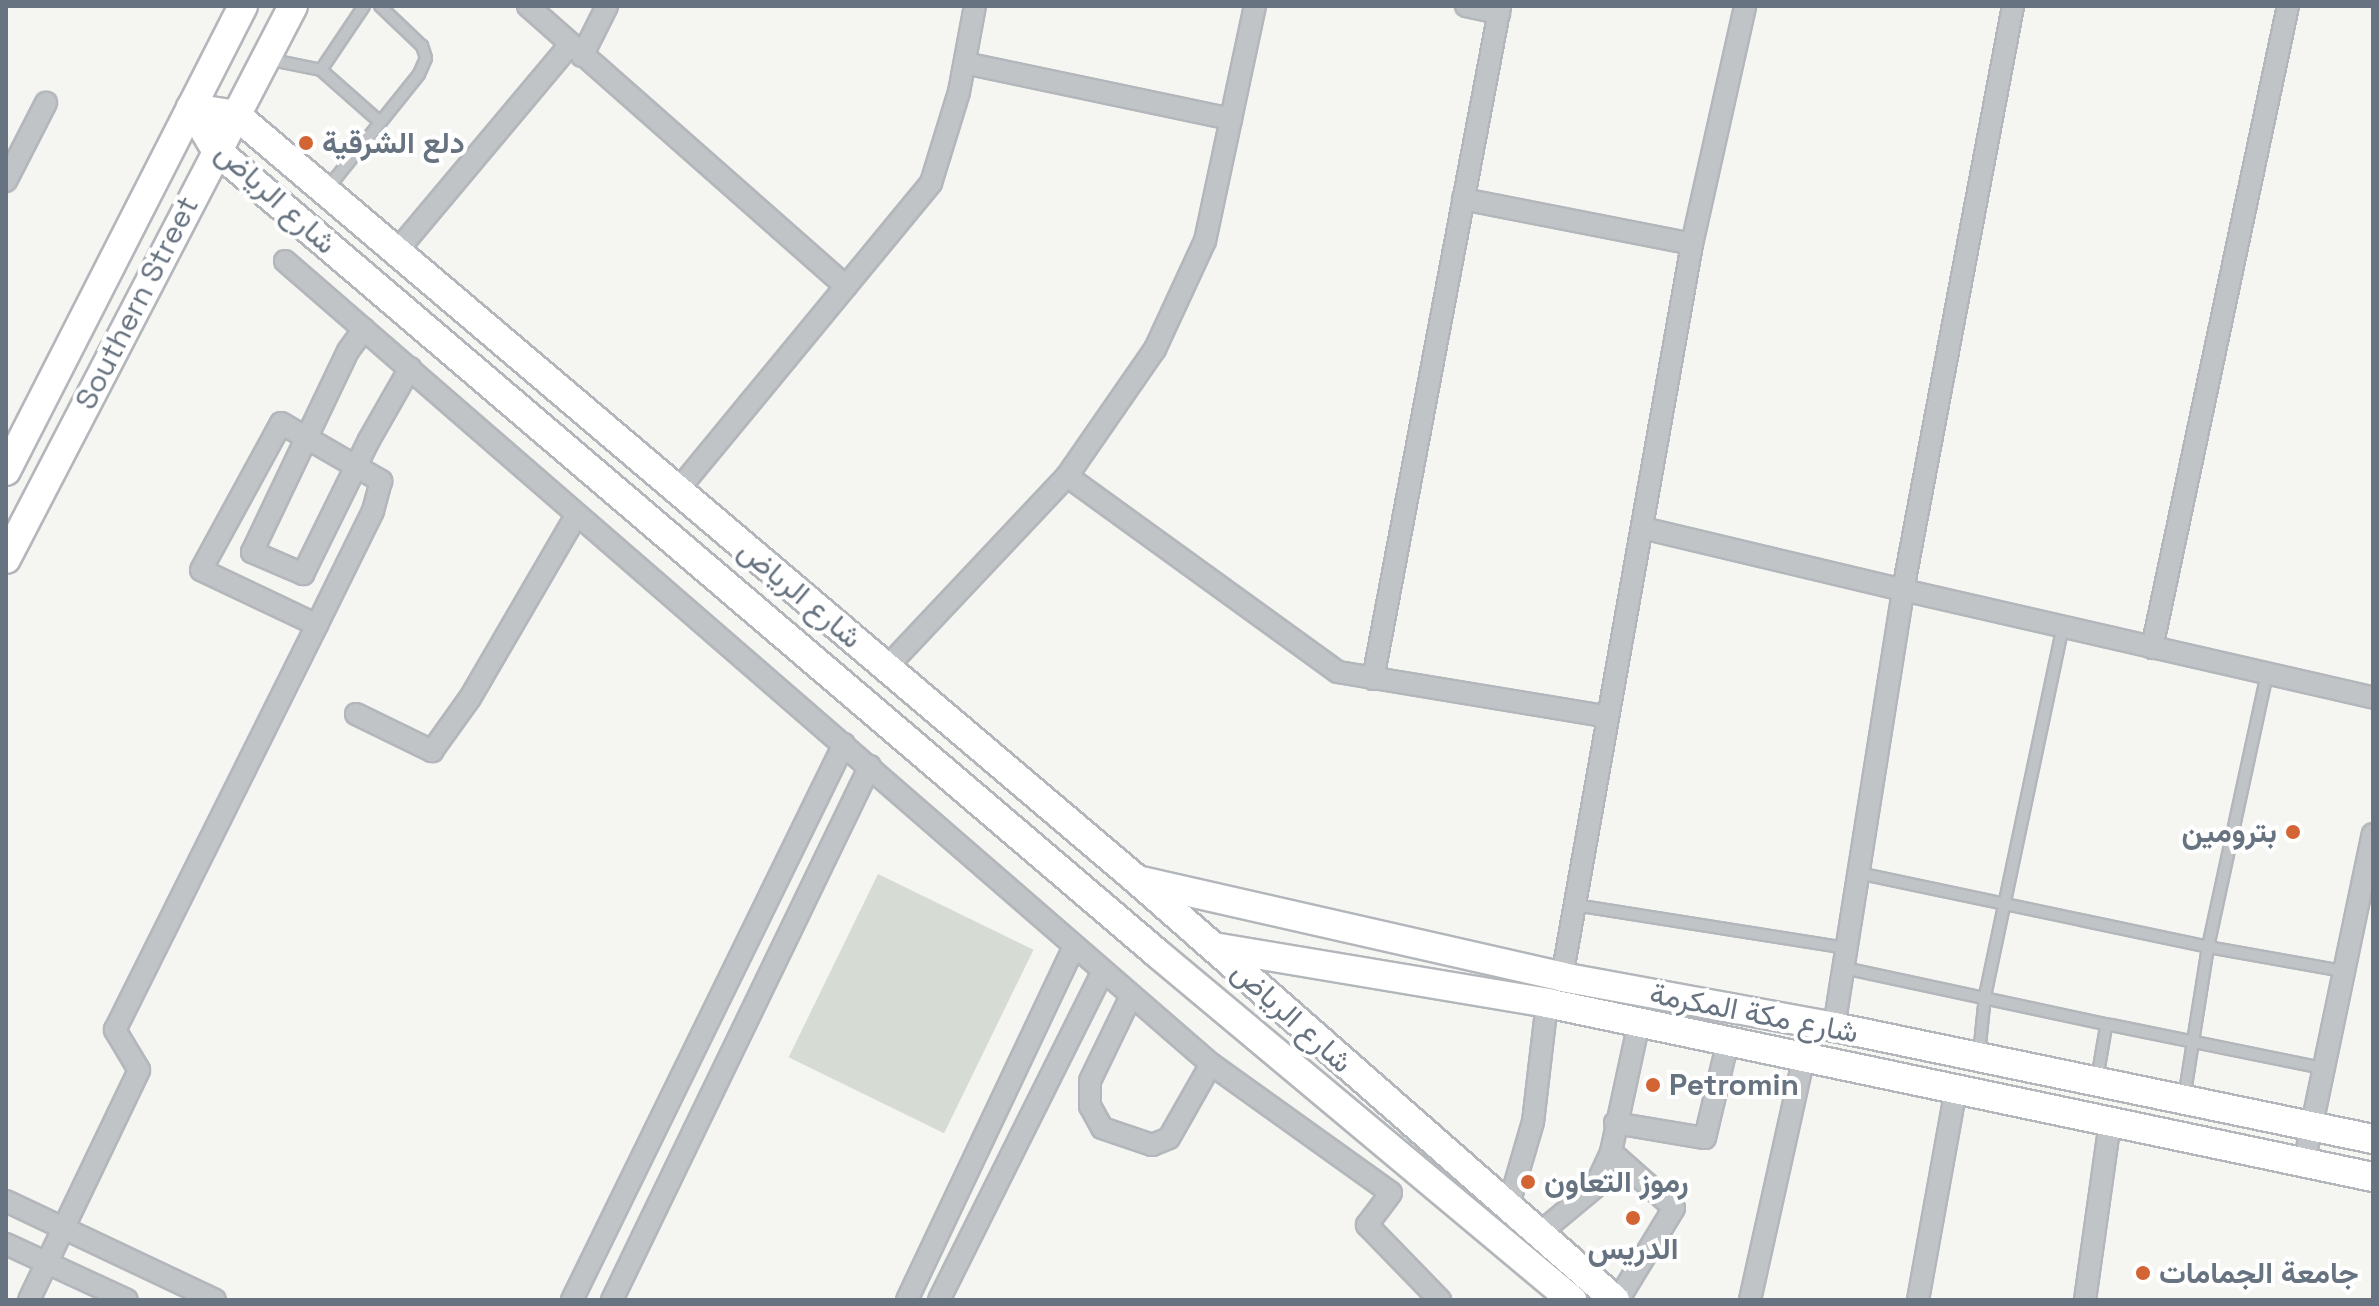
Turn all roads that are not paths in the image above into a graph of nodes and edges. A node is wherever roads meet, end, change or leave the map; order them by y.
1 (243, 6) edge
2 (293, 6) edge
3 (364, 6) edge
4 (380, 6) edge
5 (528, 6) edge
6 (607, 6) edge
7 (975, 6) edge
8 (1255, 6) edge
9 (1466, 6) edge
10 (1745, 6) edge
11 (2013, 6) edge
12 (2288, 6) edge
13 (1499, 10) edge
14 (576, 50) junction
15 (265, 58) junction
16 (965, 63) junction
17 (321, 70) junction
18 (46, 103) dead end
19 (191, 108) junction
20 (236, 115) junction
21 (1231, 119) junction
22 (380, 122) junction
23 (216, 150) junction
24 (6, 181) edge
25 (326, 191) junction
26 (1463, 199) junction
27 (1692, 244) junction
28 (397, 251) junction
29 (285, 261) dead end
30 (846, 286) junction
31 (364, 329) junction
32 (410, 368) junction
33 (307, 437) junction
34 (356, 465) junction
35 (6, 471) edge
36 (1067, 476) junction
37 (678, 490) junction
38 (576, 516) junction
39 (1643, 528) junction
40 (6, 559) edge
41 (1903, 590) junction
42 (317, 625) junction
43 (2064, 625) junction
44 (2152, 648) junction
45 (887, 667) junction
46 (2267, 674) junction
47 (1373, 679) junction
48 (2373, 698) edge
49 (356, 714) dead end
50 (1605, 716) junction
51 (844, 744) junction
52 (870, 766) junction
53 (2373, 834) edge
54 (1858, 873) junction
55 (1137, 880) junction
56 (2005, 901) junction
57 (1575, 905) junction
58 (1074, 946) junction
59 (1213, 947) junction
60 (2208, 947) junction
61 (1845, 958) junction
62 (1295, 960) junction
63 (1103, 971) junction
64 (2343, 971) junction
65 (1562, 977) junction
66 (1131, 996) junction
67 (1985, 996) junction
68 (1547, 1003) junction
69 (1281, 1007) junction
70 (1639, 1022) junction
71 (2109, 1025) junction
72 (1834, 1027) junction
73 (1728, 1041) junction
74 (2190, 1042) junction
75 (1804, 1057) junction
76 (1978, 1059) junction
77 (1211, 1064) junction
78 (2322, 1068) junction
79 (2096, 1081) junction
80 (1945, 1087) junction
81 (2184, 1099) junction
82 (1404, 1115) junction
83 (2110, 1122) junction
84 (1615, 1123) junction
85 (2311, 1127) junction
86 (1375, 1131) junction
87 (2373, 1139) edge
88 (1611, 1152) junction
89 (2304, 1163) junction
90 (2373, 1177) edge
91 (6, 1201) edge
92 (1509, 1204) junction
93 (62, 1229) junction
94 (1541, 1232) junction
95 (6, 1244) edge
96 (47, 1264) junction
97 (29, 1300) edge
98 (127, 1300) edge
99 (215, 1300) edge
100 (572, 1300) edge
101 (612, 1300) edge
102 (907, 1300) edge
103 (939, 1300) edge
104 (1440, 1300) edge
105 (1572, 1300) edge
106 (1616, 1300) edge
107 (1750, 1300) edge
108 (1918, 1300) edge
109 (2085, 1300) edge

1 - 19 main road, Southern Street
2 - 15 main road, Southern Street
3 - 17 lane
4 - 22 lane
5 - 14 street
6 - 14 street
7 - 16 street
8 - 21 street
9 - 13 street
10 - 27 street
11 - 41 street
12 - 44 street
13 - 26 street
14 - 28 street
14 - 30 street
15 - 17 lane
15 - 20 main road, Southern Street
16 - 21 street
16 - 30 street
17 - 22 lane
18 - 24 street
19 - 20 main road, شارع الرياض
19 - 23 main road, شارع الرياض
19 - 35 main road, Southern Street
20 - 23 main road, Southern Street
20 - 25 main road, شارع الرياض
21 - 36 street
22 - 25 lane
23 - 40 main road, Southern Street
23 - 86 main road, شارع الرياض
25 - 28 main road, شارع الرياض
26 - 27 street
26 - 47 street
27 - 39 street
28 - 37 main road, شارع الرياض
29 - 31 street
30 - 37 street
31 - 32 street
31 - 33 street
32 - 34 street
32 - 38 street
33 - 34 street
33 - 34 street
33 - 42 street
34 - 42 street
36 - 45 street
36 - 47 street
37 - 45 main road, شارع الرياض
38 - 49 street
38 - 51 street
39 - 41 street
39 - 50 street
41 - 43 street
41 - 54 street
42 - 93 street
43 - 44 street
43 - 56 lane
44 - 46 street
45 - 55 main road, شارع الرياض
46 - 48 street
46 - 60 lane
47 - 50 street
50 - 57 street
51 - 52 street
51 - 100 street
52 - 58 street
52 - 101 street
53 - 64 street
54 - 56 lane
54 - 61 street
55 - 59 main road, شارع الرياض
55 - 65 main road, شارع مكة المكرمة
56 - 60 lane
56 - 67 lane
57 - 61 lane
57 - 65 street
58 - 63 street
58 - 102 street
59 - 62 main road, شارع مكة المكرمة
59 - 69 main road, شارع الرياض
60 - 64 lane
60 - 74 lane
61 - 67 lane
61 - 72 street
62 - 68 main road, شارع مكة المكرمة
62 - 69 main road
63 - 66 street
63 - 103 street
64 - 78 street
65 - 72 main road, شارع مكة المكرمة
66 - 77 street
66 - 77 street
67 - 71 lane
67 - 76 lane
68 - 70 main road, شارع مكة المكرمة
68 - 92 street
69 - 82 main road, شارع الرياض
70 - 73 main road, شارع مكة المكرمة
70 - 84 street
71 - 74 lane
71 - 79 lane
72 - 76 main road, شارع مكة المكرمة
73 - 75 main road, شارع مكة المكرمة
73 - 84 street
74 - 78 lane
74 - 81 lane
75 - 80 main road, شارع مكة المكرمة
75 - 107 street
76 - 79 main road, شارع مكة المكرمة
76 - 80 main road
77 - 104 street
78 - 85 street
79 - 81 main road, شارع مكة المكرمة
80 - 83 main road, شارع مكة المكرمة
80 - 108 street
81 - 85 main road, شارع مكة المكرمة
82 - 86 main road
82 - 92 main road, شارع الرياض
83 - 89 main road, شارع مكة المكرمة
83 - 109 street
84 - 88 street
85 - 87 main road, شارع مكة المكرمة
85 - 89 street
86 - 105 main road, شارع الرياض
88 - 94 street
88 - 106 street
89 - 90 main road, شارع مكة المكرمة
91 - 93 street
92 - 94 main road, شارع الرياض
93 - 96 street
93 - 99 street
94 - 106 main road, شارع الرياض
95 - 96 street
96 - 97 street
96 - 98 street

